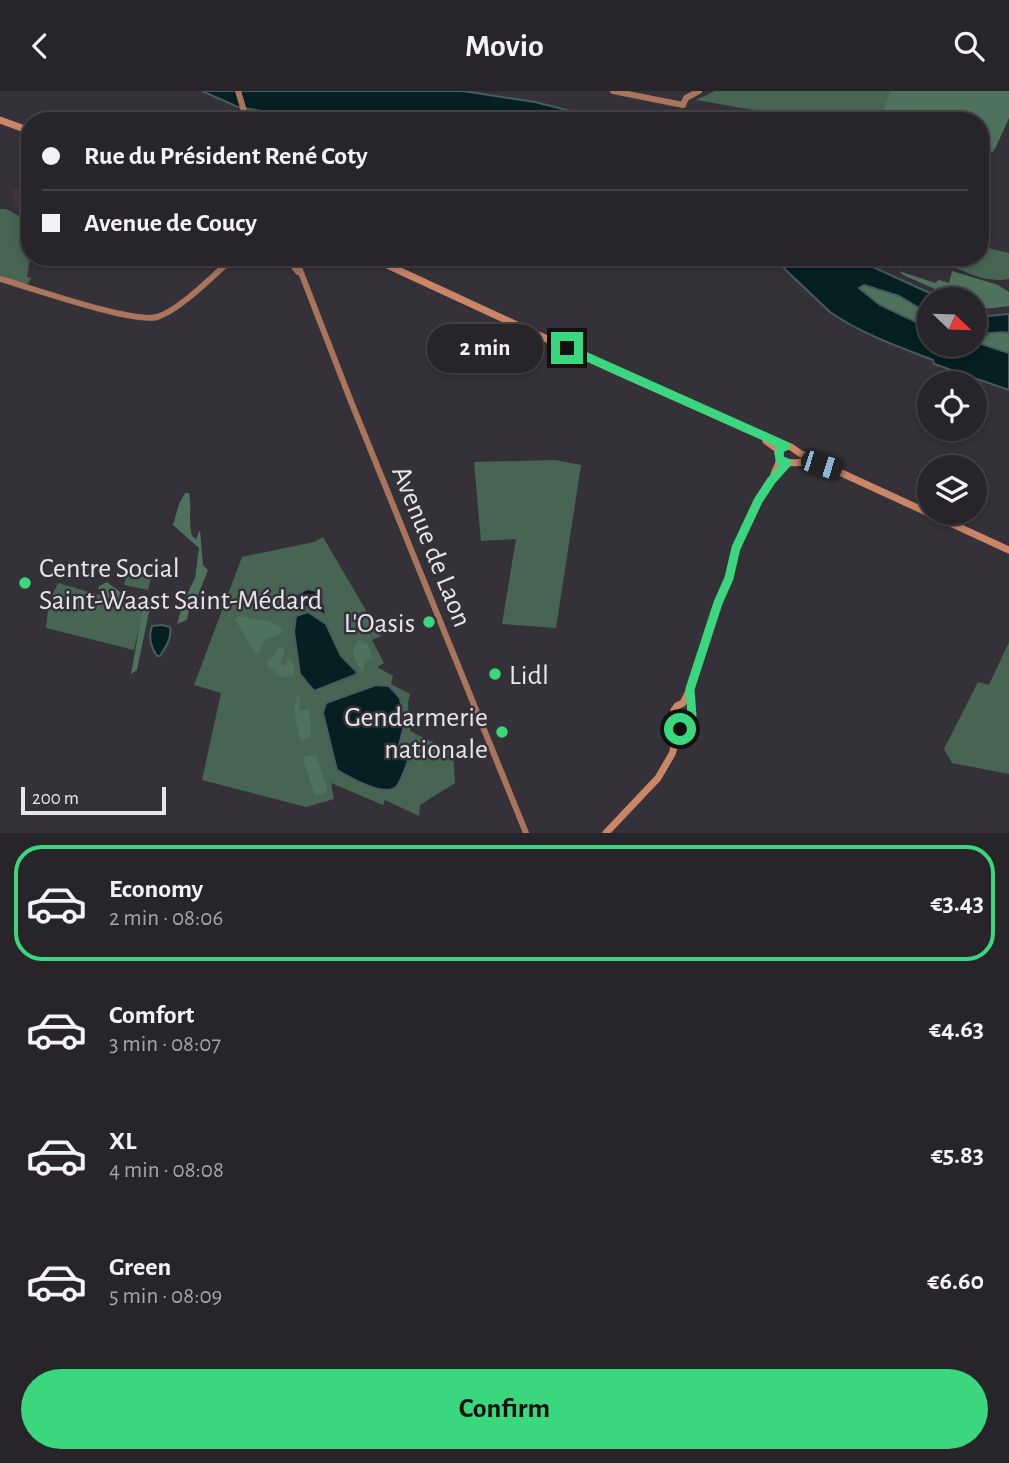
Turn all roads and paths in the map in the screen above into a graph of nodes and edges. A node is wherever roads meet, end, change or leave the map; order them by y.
1 (238, 91) edge
2 (613, 91) edge
3 (699, 91) edge
4 (245, 112) edge
5 (0, 120) edge
6 (21, 128) edge
7 (223, 266) edge
8 (294, 266) edge
9 (298, 266) edge
10 (390, 266) edge
11 (301, 275) junction
12 (0, 278) edge
13 (751, 431) junction
14 (786, 446) junction
15 (795, 451) junction
16 (785, 459) junction
17 (837, 471) junction
18 (1009, 550) edge
19 (687, 704) junction
20 (681, 720) junction
21 (526, 833) edge
22 (606, 833) edge

1 - 4 main road
2 - 3 main road
5 - 6 main road
7 - 12 main road
8 - 11 main road
9 - 11 main road
10 - 13 main road
11 - 21 main road, Avenue de Laon
13 - 14 main road
13 - 16 main road
14 - 15 main road
14 - 16 main road
15 - 16 main road
15 - 17 main road
16 - 17 main road
16 - 19 main road
17 - 18 main road
19 - 20 main road
19 - 20 main road
20 - 22 main road

